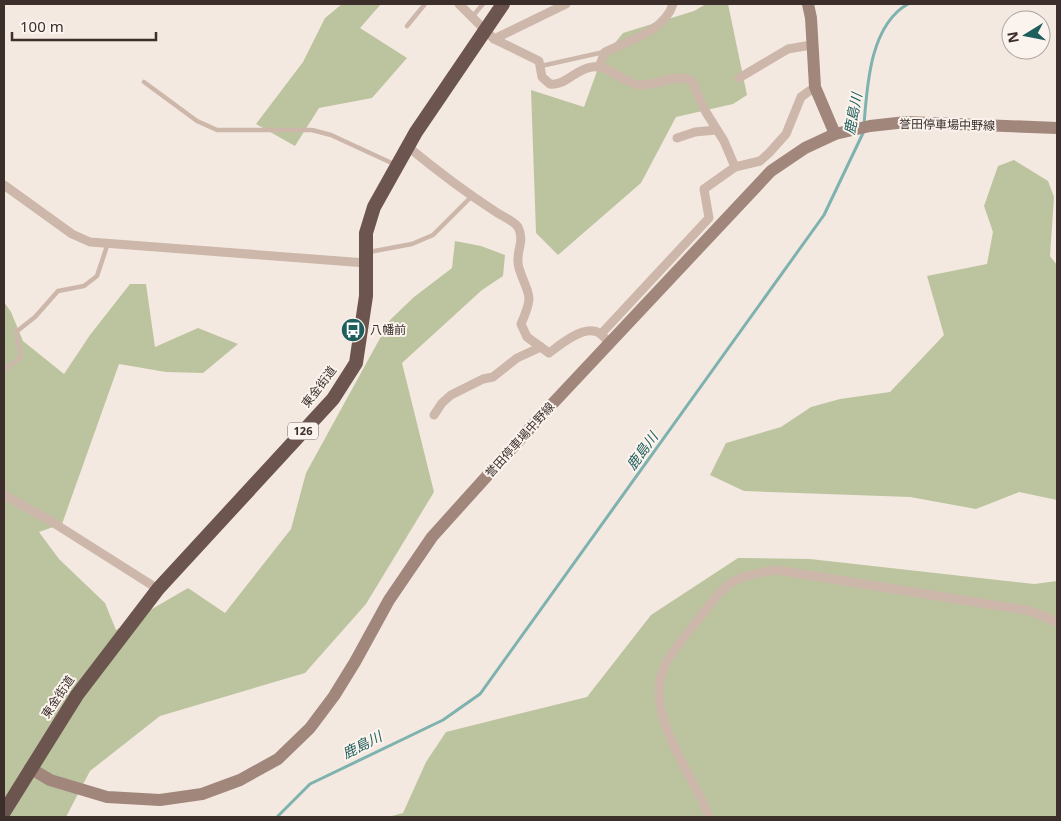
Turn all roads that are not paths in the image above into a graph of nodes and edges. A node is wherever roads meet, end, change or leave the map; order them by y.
1 (426, 4) edge
2 (459, 4) edge
3 (484, 4) edge
4 (503, 4) edge
5 (566, 4) edge
6 (673, 4) edge
7 (808, 4) edge
8 (472, 17) junction
9 (407, 26) dead end
10 (490, 34) junction
11 (811, 45) junction
12 (605, 52) junction
13 (541, 66) junction
14 (599, 67) junction
15 (739, 78) dead end
16 (144, 82) dead end
17 (815, 87) junction
18 (1057, 128) edge
19 (716, 130) junction
20 (835, 134) junction
21 (677, 138) dead end
22 (407, 146) junction
23 (760, 161) junction
24 (396, 165) junction
25 (735, 167) junction
26 (771, 171) junction
27 (4, 186) edge
28 (472, 196) junction
29 (109, 243) junction
30 (365, 258) junction
31 (605, 338) junction
32 (541, 347) junction
33 (4, 370) edge
34 (434, 415) dead end
35 (4, 495) edge
36 (158, 589) junction
37 (1057, 622) edge
38 (30, 768) junction
39 (4, 812) edge
40 (709, 817) edge

1 - 9 lane
2 - 8 street
3 - 8 lane
4 - 10 highway, 東金街道 / 126
5 - 10 street
6 - 12 street
7 - 11 main road
8 - 10 street
10 - 13 street
10 - 22 highway, 東金街道 / 126
11 - 15 street
11 - 17 main road
12 - 13 lane
12 - 14 street
13 - 14 street
14 - 19 street
16 - 24 lane
17 - 20 main road
17 - 23 street
18 - 20 main road, 誉田停車場中野線
19 - 21 street
19 - 25 street
20 - 26 main road, 誉田停車場中野線
22 - 24 highway, 東金街道 / 126
22 - 28 street
23 - 25 street
23 - 26 street
24 - 30 highway, 東金街道 / 126
25 - 31 street
26 - 31 main road, 誉田停車場中野線
27 - 29 street
28 - 30 lane
28 - 32 street
29 - 30 street
29 - 33 lane
30 - 36 highway, 東金街道 / 126
31 - 32 street
31 - 38 main road, 誉田停車場中野線
32 - 34 street
35 - 36 street
36 - 38 highway, 東金街道 / 126
37 - 40 street
38 - 39 highway, 東金街道 / 126

